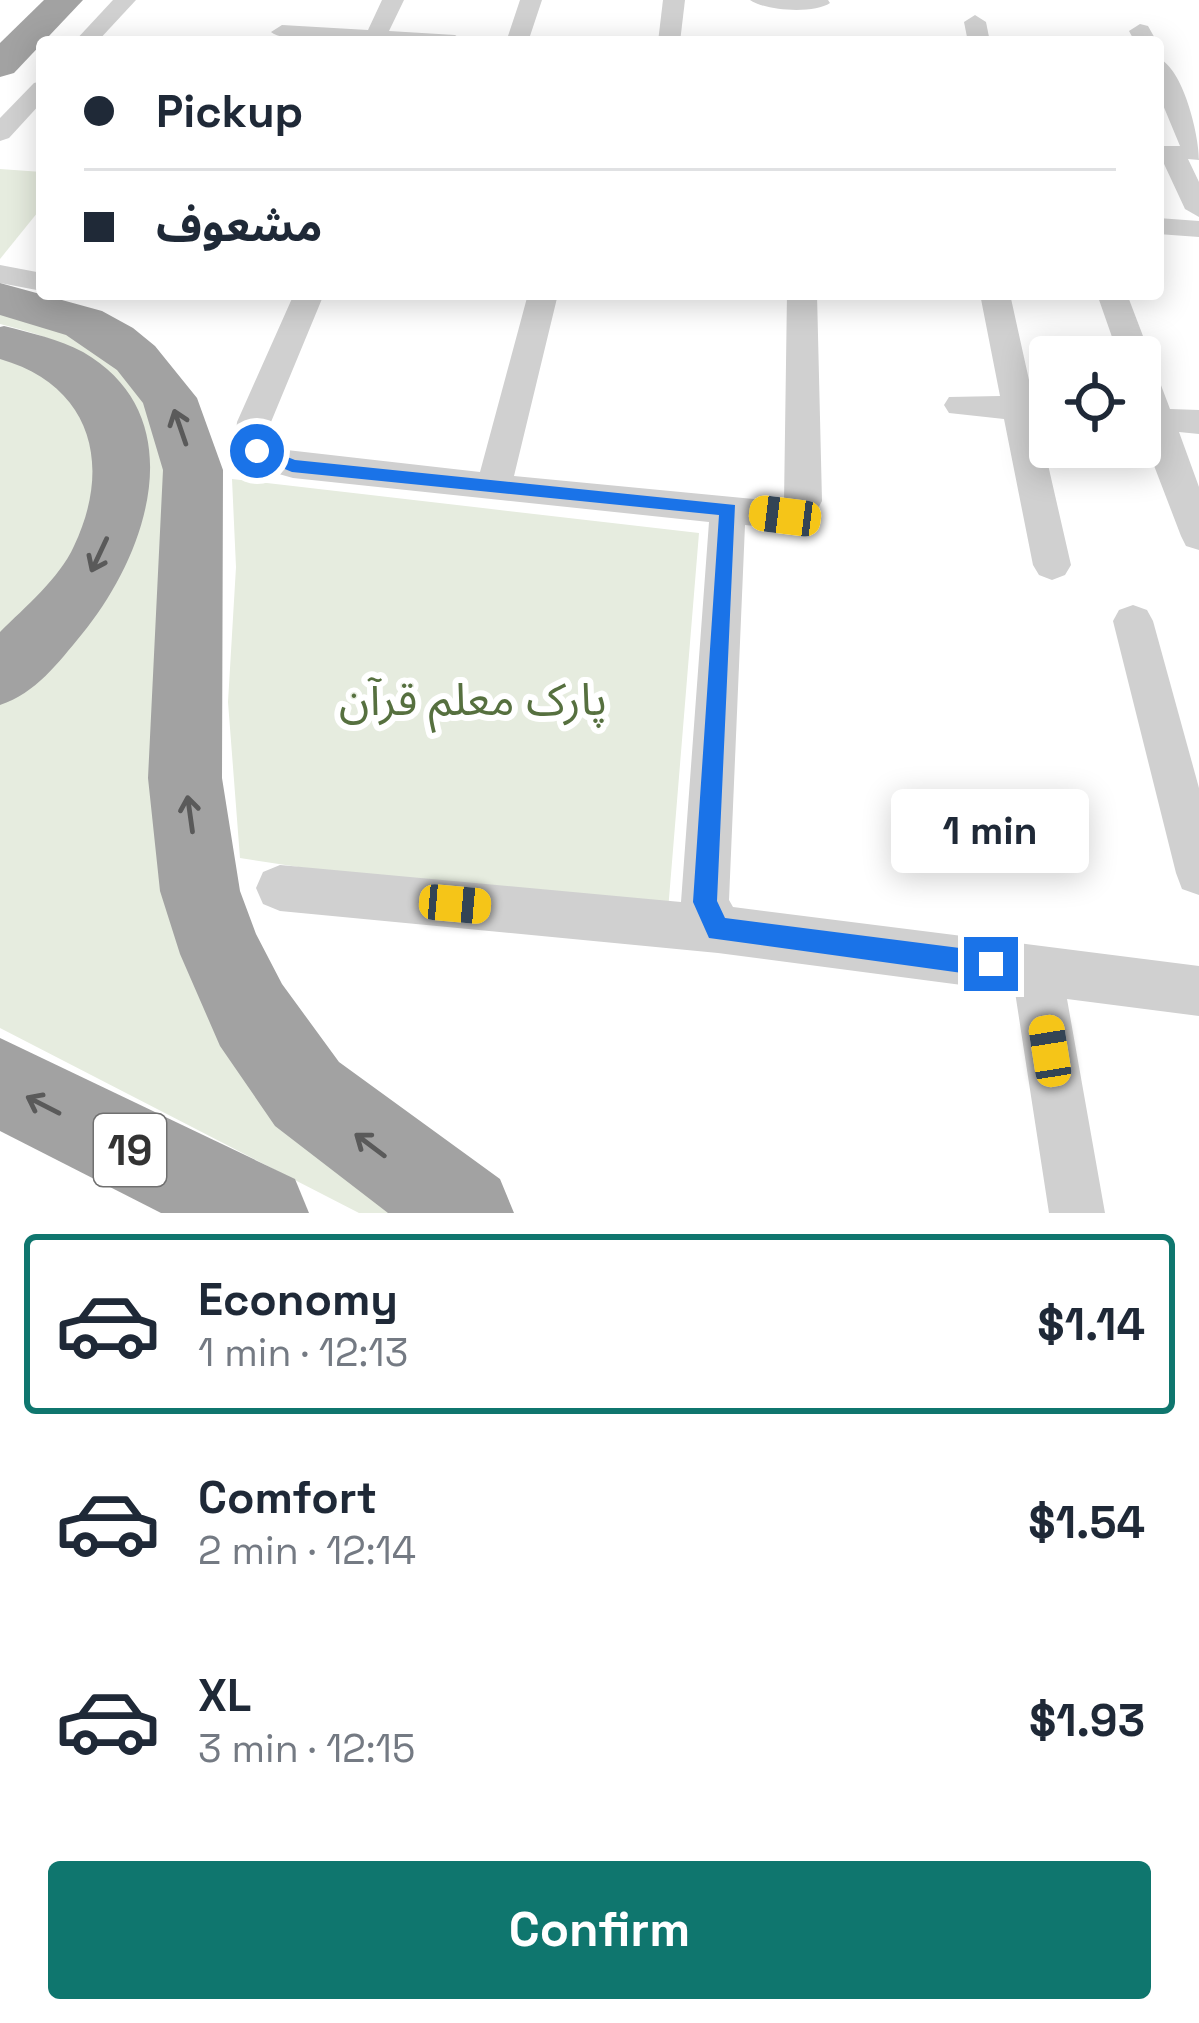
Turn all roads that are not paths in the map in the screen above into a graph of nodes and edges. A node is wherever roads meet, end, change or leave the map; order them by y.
1 (68, 0) edge
2 (125, 0) edge
3 (393, 0) edge
4 (531, 0) edge
5 (674, 0) edge
6 (761, 0) edge
7 (819, 8) edge
8 (283, 30) edge
9 (48, 36) edge
10 (92, 36) edge
11 (338, 36) edge
12 (376, 36) edge
13 (519, 36) edge
14 (670, 36) edge
15 (36, 53) edge
16 (0, 65) edge
17 (1164, 79) edge
18 (1199, 86) edge
19 (1164, 88) edge
20 (36, 94) edge
21 (0, 102) edge
22 (0, 133) edge
23 (1184, 152) edge
24 (1199, 209) edge
25 (1164, 226) edge
26 (1199, 229) edge
27 (0, 274) edge
28 (36, 281) edge
29 (0, 299) edge
30 (306, 300) edge
31 (541, 300) edge
32 (802, 300) edge
33 (997, 300) edge
34 (1115, 303) edge
35 (1127, 336) edge
36 (0, 342) edge
37 (1029, 392) edge
38 (961, 405) dead end
39 (1029, 409) edge
40 (1161, 419) edge
41 (1199, 422) edge
42 (1161, 446) edge
43 (1041, 468) edge
44 (493, 488) junction
45 (728, 510) junction
46 (1199, 536) edge
47 (1052, 565) dead end
48 (1133, 621) dead end
49 (0, 676) edge
50 (1199, 873) edge
51 (280, 888) dead end
52 (718, 929) junction
53 (1037, 970) junction
54 (1199, 991) edge
55 (0, 1083) edge
56 (261, 1213) edge
57 (466, 1213) edge
58 (1077, 1213) edge

1 - 9 highway
1 - 16 highway
2 - 10 street
3 - 12 street
4 - 13 street
5 - 14 street
6 - 7 street
8 - 11 street
15 - 21 highway
17 - 18 street
19 - 23 street
20 - 22 street
23 - 24 street
25 - 26 street
27 - 28 street
57 -> 29 highway
30 - 44 street
31 - 44 street
32 - 45 street
33 - 37 street
34 - 35 street
36 -> 49 highway
38 - 39 street
40 - 41 street
42 - 46 street
43 - 47 street
44 - 45 street
45 - 52 street
48 - 50 street
51 - 52 street
52 - 53 street
53 - 54 street
53 - 58 street
56 -> 55 highway, 19

